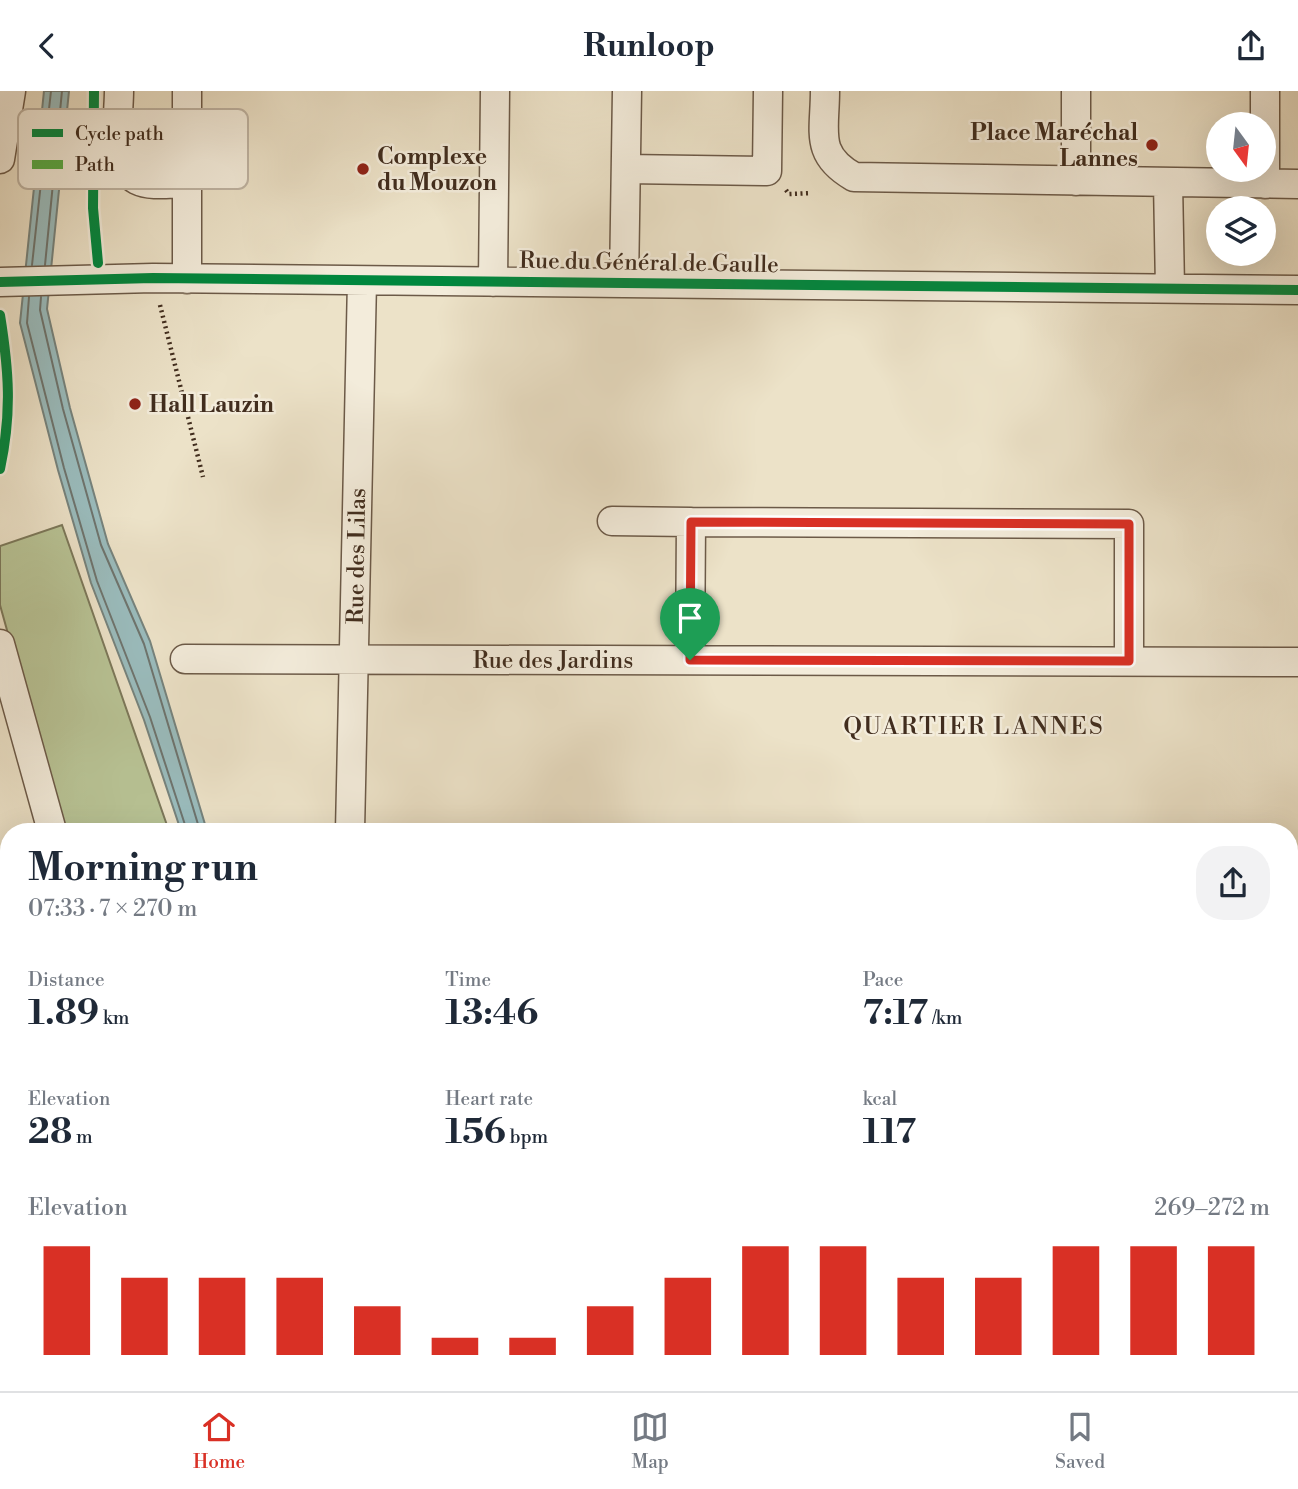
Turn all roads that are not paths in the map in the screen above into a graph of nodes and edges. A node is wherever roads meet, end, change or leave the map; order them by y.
1 (10, 91) edge
2 (120, 91) edge
3 (187, 91) edge
4 (495, 91) edge
5 (627, 91) edge
6 (768, 91) edge
7 (825, 91) edge
8 (1076, 91) edge
9 (1265, 91) edge
10 (119, 109) edge
11 (187, 109) edge
12 (0, 159) edge
13 (626, 169) junction
14 (1076, 181) junction
15 (1168, 183) junction
16 (1265, 184) junction
17 (1298, 184) edge
18 (187, 189) edge
19 (187, 279) junction
20 (362, 281) junction
21 (0, 282) edge
22 (494, 282) junction
23 (624, 283) junction
24 (1170, 288) junction
25 (1298, 290) edge
26 (612, 521) dead end
27 (691, 522) junction
28 (0, 644) edge
29 (185, 659) dead end
30 (354, 660) junction
31 (690, 660) junction
32 (1129, 661) junction
33 (1298, 662) edge
34 (50, 823) edge
35 (350, 823) edge

1 - 12 street
2 - 10 street
3 - 11 street
4 - 22 street
5 - 13 street
6 - 13 street
7 - 14 street
8 - 14 street
9 - 16 street
13 - 23 street
14 - 15 street
15 - 16 street
15 - 24 street
16 - 17 street
18 - 19 street
19 - 20 street, Rue du Général de Gaulle
19 - 21 street, Rue du Général de Gaulle
20 - 22 street, Rue du Général de Gaulle
20 - 30 street, Rue des Lilas
22 - 23 street, Rue du Général de Gaulle
23 - 24 street, Rue du Général de Gaulle
24 - 25 street, Rue du Général de Gaulle
26 - 27 street
27 - 31 street
27 - 32 street
28 - 34 street
29 - 30 street, Rue des Jardins
30 - 31 street, Rue des Jardins
30 - 35 street, Rue des Lilas
31 - 32 street, Rue des Jardins
32 - 33 street, Rue des Jardins

